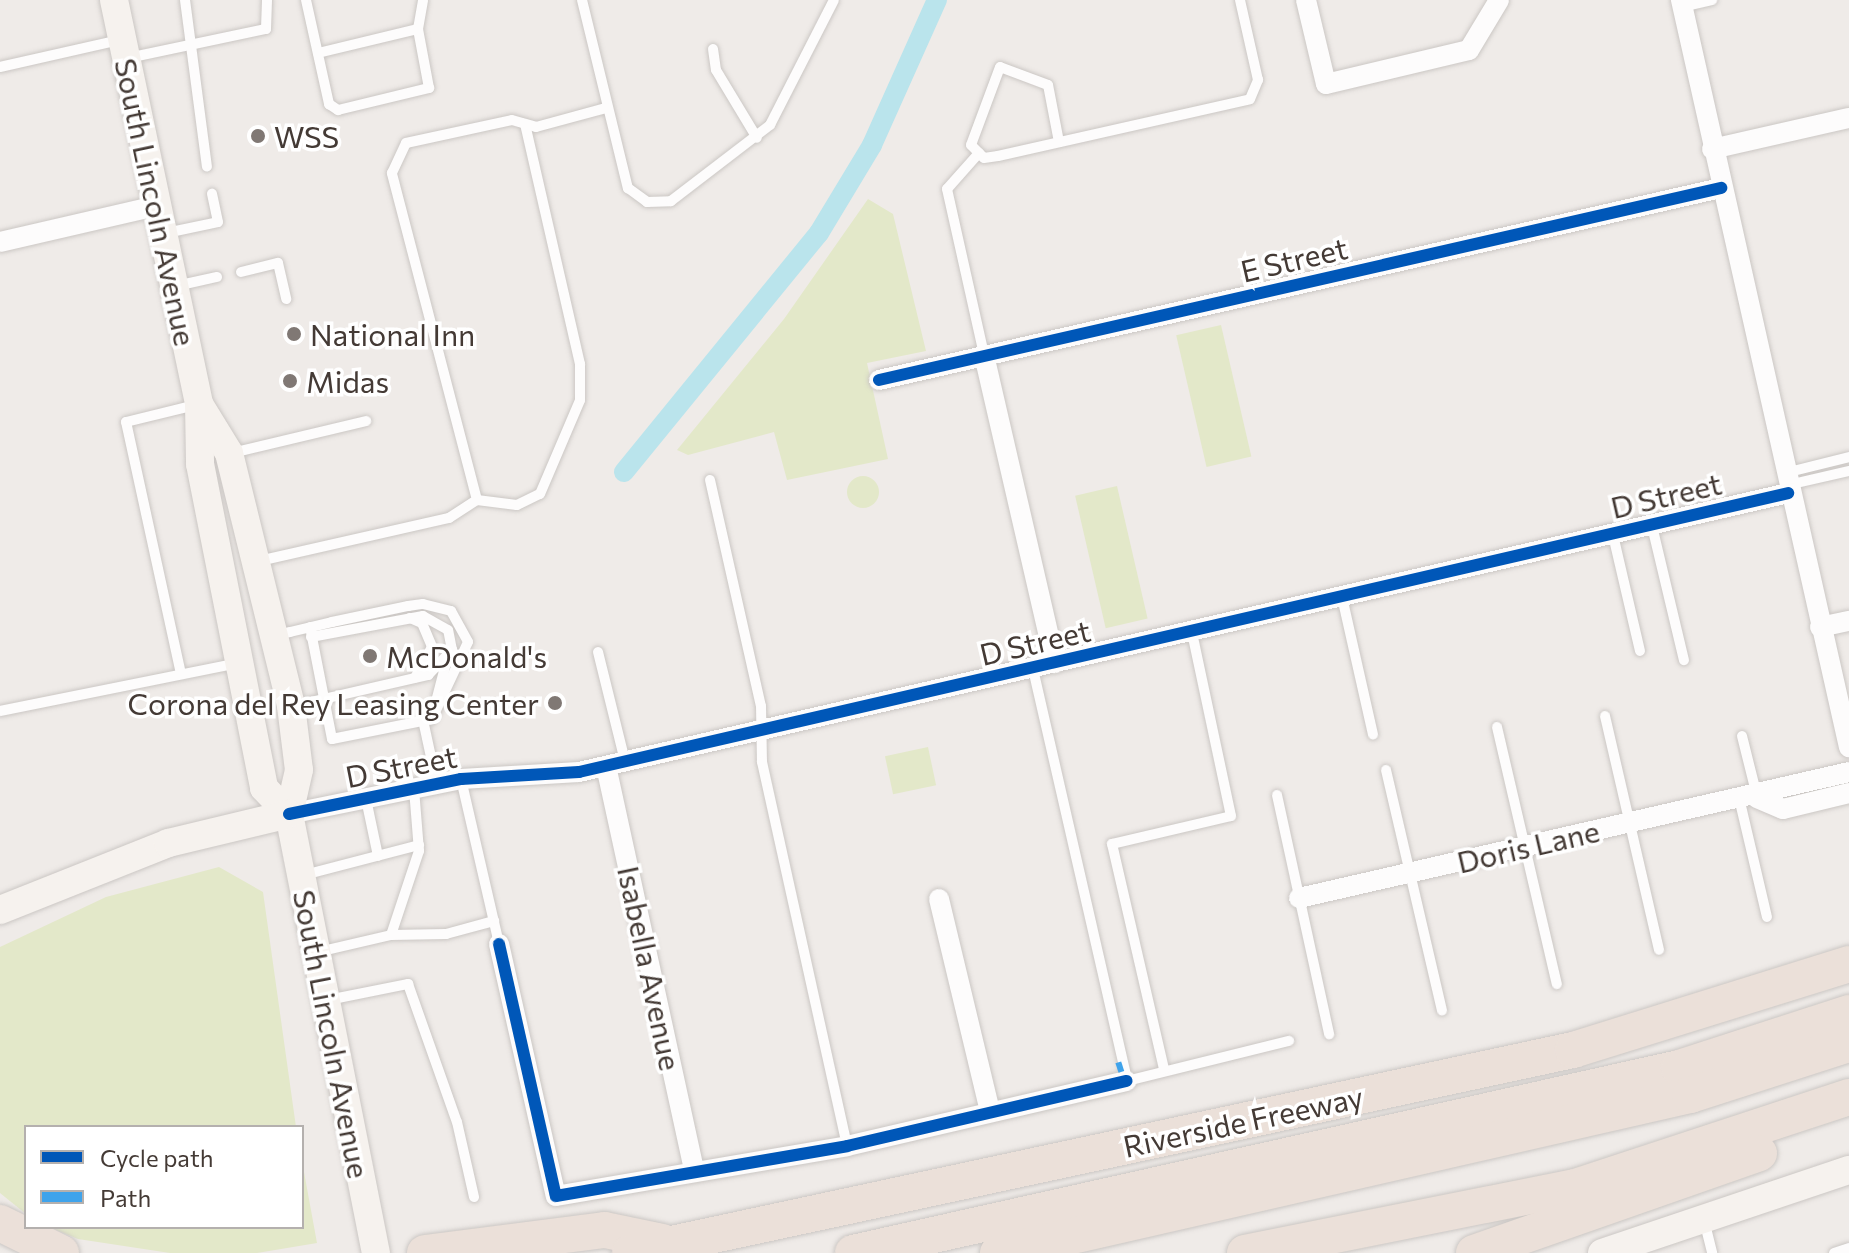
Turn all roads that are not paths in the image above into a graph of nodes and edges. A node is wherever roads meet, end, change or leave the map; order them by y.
1 (114, 0) edge
2 (185, 0) edge
3 (267, 0) edge
4 (306, 0) edge
5 (423, 0) edge
6 (582, 0) edge
7 (834, 0) edge
8 (1240, 0) edge
9 (1306, 0) edge
10 (1499, 0) edge
11 (1712, 0) edge
12 (1682, 4) edge
13 (418, 29) junction
14 (195, 44) junction
15 (124, 49) junction
16 (713, 49) dead end
17 (318, 53) junction
18 (0, 67) edge
19 (606, 108) junction
20 (1849, 118) edge
21 (525, 124) junction
22 (757, 138) junction
23 (1059, 142) junction
24 (1712, 149) junction
25 (979, 153) junction
26 (207, 167) dead end
27 (1721, 188) junction
28 (212, 194) dead end
29 (159, 220) junction
30 (0, 242) edge
31 (241, 272) dead end
32 (217, 277) dead end
33 (174, 287) junction
34 (286, 299) dead end
35 (984, 355) junction
36 (879, 380) dead end
37 (199, 404) junction
38 (366, 421) dead end
39 (229, 453) junction
40 (1849, 457) edge
41 (1849, 471) edge
42 (710, 480) dead end
43 (1786, 484) junction
44 (477, 500) junction
45 (1652, 526) junction
46 (1613, 535) junction
47 (256, 561) junction
48 (1342, 597) junction
49 (406, 616) junction
50 (1849, 621) edge
51 (1820, 627) junction
52 (310, 632) junction
53 (1192, 632) junction
54 (274, 636) junction
55 (1640, 651) dead end
56 (598, 652) dead end
57 (447, 660) junction
58 (1684, 660) dead end
59 (241, 663) junction
60 (1055, 663) junction
61 (1033, 669) junction
62 (181, 674) junction
63 (414, 679) junction
64 (324, 699) junction
65 (291, 706) junction
66 (0, 711) edge
67 (1605, 716) dead end
68 (428, 720) junction
69 (1497, 727) dead end
70 (762, 731) junction
71 (1373, 735) dead end
72 (1742, 736) dead end
73 (1849, 747) edge
74 (615, 764) junction
75 (1386, 770) dead end
76 (1849, 772) edge
77 (461, 779) junction
78 (437, 785) junction
79 (414, 789) junction
80 (1849, 793) edge
81 (1277, 795) dead end
82 (366, 799) junction
83 (1748, 800) junction
84 (289, 814) junction
85 (1630, 823) junction
86 (419, 845) junction
87 (1525, 846) junction
88 (378, 856) junction
89 (1410, 873) junction
90 (302, 875) junction
91 (1299, 898) junction
92 (939, 899) dead end
93 (1, 907) edge
94 (1767, 917) dead end
95 (494, 921) junction
96 (391, 935) junction
97 (499, 944) joint
98 (1659, 950) dead end
99 (318, 952) junction
100 (1849, 964) edge
101 (1557, 984) dead end
102 (328, 1000) junction
103 (1442, 1011) dead end
104 (1849, 1013) edge
105 (1329, 1034) dead end
106 (1289, 1041) dead end
107 (1849, 1044) edge
108 (1164, 1069) junction
109 (1127, 1081) junction
110 (1849, 1097) edge
111 (990, 1112) junction
112 (1849, 1117) edge
113 (847, 1146) junction
114 (694, 1170) junction
115 (1849, 1170) edge
116 (474, 1197) dead end
117 (1703, 1219) junction
118 (0, 1223) edge
119 (671, 1244) junction
120 (1849, 1248) edge
121 (61, 1253) edge
122 (376, 1253) edge
123 (425, 1253) edge
124 (630, 1253) edge
125 (853, 1253) edge
126 (998, 1253) edge
127 (1245, 1253) edge
128 (1474, 1253) edge
129 (1602, 1253) edge
130 (1712, 1253) edge
131 (1834, 1253) edge

1 - 15 main road, South Lincoln Avenue
2 - 14 lane
3 - 14 lane
4 - 17 lane
5 - 13 lane
6 - 19 lane
7 - 22 lane
8 - 23 lane
9 - 10 street
11 - 12 lane
12 - 24 street
13 - 17 lane
13 - 17 lane
14 - 15 lane
14 - 26 lane
15 - 18 lane
15 - 29 main road, South Lincoln Avenue
16 - 22 lane
19 - 21 lane
19 - 22 lane
20 - 24 street
21 - 44 lane
21 - 44 lane
23 - 25 lane
23 - 25 lane
24 - 27 street
25 - 35 lane
27 - 35 street, E Street
27 - 43 street
28 - 29 lane
29 - 30 street
29 - 33 main road, South Lincoln Avenue
31 - 34 lane
32 - 33 lane
33 - 37 main road, South Lincoln Avenue
35 - 36 street, E Street
35 - 60 street
37 - 39 main road, South Lincoln Avenue
37 - 59 main road, South Lincoln Avenue
37 - 62 lane
38 - 39 lane
39 - 47 main road, South Lincoln Avenue
40 - 43 lane
41 - 43 lane
42 - 70 lane
43 - 45 street, D Street
43 - 51 street
44 - 47 lane
45 - 46 street, D Street
45 - 58 lane
46 - 48 street, D Street
46 - 55 lane
47 - 54 main road, South Lincoln Avenue
48 - 53 street, D Street
48 - 71 lane
49 - 52 lane
49 - 57 lane
49 - 63 lane
50 - 51 street
51 - 73 street
52 - 54 lane
52 - 64 lane
52 - 68 lane
53 - 60 street, D Street
53 - 108 lane
54 - 65 main road, South Lincoln Avenue
56 - 74 lane
57 - 63 lane
57 - 68 lane
59 - 62 lane
59 - 84 main road, South Lincoln Avenue
60 - 61 street, D Street
61 - 70 street, D Street
61 - 109 lane
62 - 66 lane
63 - 64 lane
64 - 65 lane
64 - 68 lane
65 - 84 main road, South Lincoln Avenue
67 - 85 lane
68 - 78 lane
69 - 87 lane
70 - 74 street, D Street
70 - 113 lane
72 - 83 lane
74 - 77 street, D Street
74 - 114 street, Isabella Avenue
75 - 89 lane
76 - 83 street, Doris Lane
77 - 78 street, D Street
77 - 95 lane
78 - 79 street, D Street
79 - 82 street, D Street
79 - 86 lane
80 - 83 street, Doris Lane
81 - 91 lane
82 - 84 street, D Street
82 - 88 lane
83 - 85 street, Doris Lane
83 - 94 lane
84 - 90 main road, South Lincoln Avenue
84 - 93 main road
85 - 87 street, Doris Lane
85 - 98 lane
86 - 88 lane
86 - 96 lane
87 - 89 street, Doris Lane
87 - 101 lane
88 - 90 lane
89 - 91 street, Doris Lane
89 - 103 lane
90 - 99 main road, South Lincoln Avenue
91 - 105 lane
92 - 111 street
95 - 96 lane
95 - 97 lane
96 - 99 lane
97 - 114 street
99 - 102 main road, South Lincoln Avenue
100 - 119 highway, Riverside Freeway
102 - 116 lane
102 - 122 main road, South Lincoln Avenue
104 - 125 highway
106 - 108 lane
107 - 126 highway
108 - 109 lane
109 - 111 street
110 - 127 highway
111 - 113 street
112 - 128 highway
113 - 114 street
115 - 117 main road
117 - 129 main road
117 - 130 lane
118 - 121 highway
119 - 123 highway
119 - 124 highway, Riverside Freeway
120 - 131 lane

